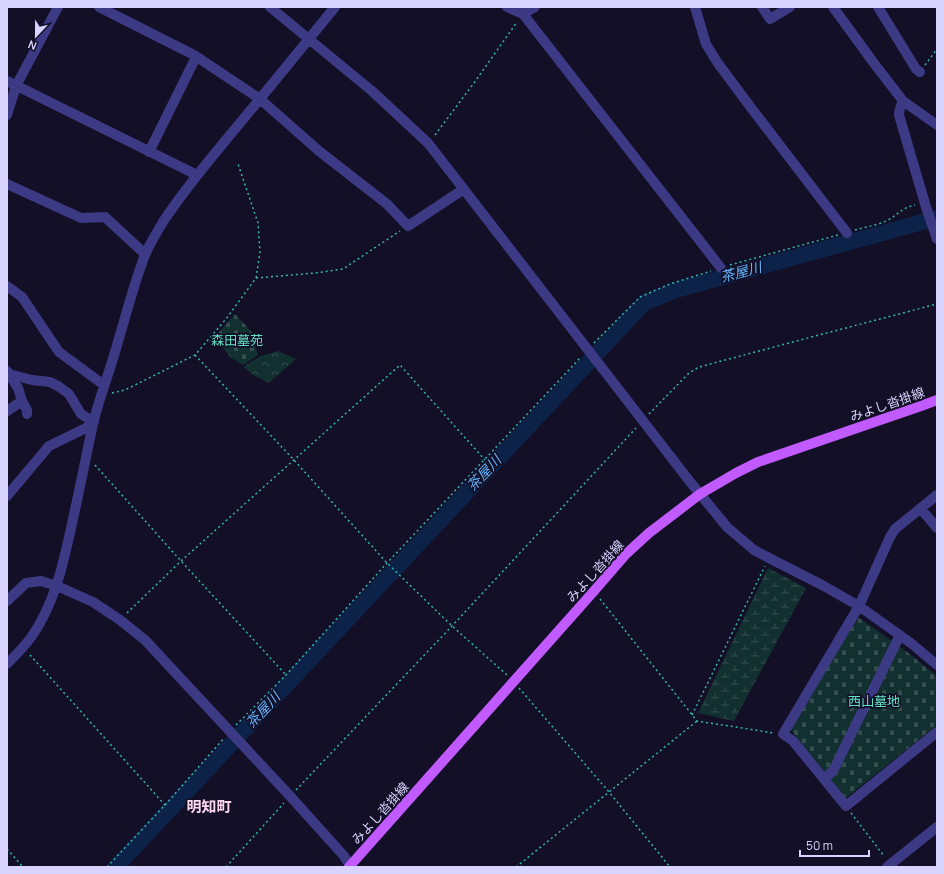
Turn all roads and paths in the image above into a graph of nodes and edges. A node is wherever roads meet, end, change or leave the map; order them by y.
1 (58, 7) edge
2 (100, 7) edge
3 (270, 7) edge
4 (335, 7) edge
5 (508, 7) edge
6 (535, 7) edge
7 (695, 7) edge
8 (762, 7) edge
9 (790, 7) edge
10 (833, 7) edge
11 (878, 7) edge
12 (523, 14) junction
13 (310, 39) junction
14 (937, 48) edge
15 (196, 57) junction
16 (920, 72) joint
17 (12, 84) edge
18 (260, 99) junction
19 (904, 101) junction
20 (7, 115) edge
21 (937, 125) edge
22 (428, 143) junction
23 (149, 152) junction
24 (238, 164) dead end
25 (197, 175) junction
26 (7, 184) edge
27 (464, 189) junction
28 (925, 205) junction
29 (408, 226) junction
30 (847, 233) junction
31 (937, 239) edge
32 (145, 254) junction
33 (721, 268) junction
34 (256, 278) junction
35 (7, 286) edge
36 (937, 304) edge
37 (588, 349) junction
38 (195, 355) junction
39 (8, 372) edge
40 (104, 385) junction
41 (101, 397) junction
42 (937, 400) edge
43 (22, 401) junction
44 (7, 411) edge
45 (27, 414) dead end
46 (643, 420) junction
47 (94, 422) junction
48 (87, 456) junction
49 (294, 460) junction
50 (485, 460) junction
51 (700, 494) junction
52 (7, 496) edge
53 (937, 496) edge
54 (921, 508) junction
55 (937, 528) edge
56 (769, 558) junction
57 (181, 561) junction
58 (387, 564) junction
59 (57, 586) junction
60 (594, 591) junction
61 (7, 602) edge
62 (859, 606) junction
63 (120, 620) junction
64 (452, 626) junction
65 (900, 635) junction
66 (23, 647) junction
67 (7, 664) edge
68 (937, 665) edge
69 (286, 675) junction
70 (514, 681) junction
71 (692, 715) junction
72 (697, 721) junction
73 (230, 732) junction
74 (937, 732) edge
75 (782, 734) junction
76 (824, 779) junction
77 (609, 792) junction
78 (290, 796) junction
79 (165, 805) junction
80 (846, 806) junction
81 (937, 827) edge
82 (7, 849) edge
83 (888, 865) edge
84 (23, 867) edge
85 (107, 867) edge
86 (226, 867) edge
87 (350, 867) edge
88 (516, 867) edge
89 (670, 867) edge

1 - 17 street
2 - 15 street
3 - 13 street
4 - 13 street
5 - 12 street
6 - 12 street
7 - 30 street
8 - 9 street
10 - 19 street
11 - 16 street
12 - 22 path
12 - 33 street
13 - 18 street
13 - 22 street
14 - 16 path
15 - 18 street
15 - 23 street
17 - 20 street
17 - 23 street
18 - 25 street
18 - 29 street
19 - 21 street
19 - 28 street
22 - 27 street
23 - 25 street
24 - 34 path
25 - 32 street
26 - 32 street
27 - 29 street
27 - 37 street
28 - 30 path
28 - 31 street
29 - 34 path
30 - 33 path
32 - 40 street
33 - 37 path
34 - 38 path
35 - 40 street
36 - 46 path
37 - 46 street
37 - 50 path
38 - 41 path
38 - 49 path
39 - 43 street
39 - 47 street
40 - 41 street
41 - 47 street
42 - 51 main road, みよし沓掛線
43 - 44 street
43 - 45 street
46 - 51 street
46 - 64 path
47 - 48 street
47 - 52 street
48 - 57 path
48 - 59 street
49 - 50 path
49 - 57 path
49 - 58 path
50 - 58 path
51 - 56 street
51 - 60 main road, みよし沓掛線
53 - 54 street
54 - 55 street
54 - 62 street
56 - 62 street
56 - 71 path
57 - 63 path
57 - 69 path
58 - 64 path
58 - 69 path
59 - 61 street
59 - 63 street
59 - 66 street
60 - 70 main road, みよし沓掛線
60 - 71 path
62 - 65 street
62 - 75 street
63 - 73 street
64 - 70 path
64 - 78 path
65 - 68 street
65 - 76 street
66 - 67 street
66 - 79 path
69 - 73 path
70 - 77 path
70 - 87 main road, みよし沓掛線
71 - 72 path
72 - 75 path
72 - 77 path
73 - 78 street
73 - 79 path
74 - 80 street
75 - 76 street
76 - 80 street
77 - 88 path
77 - 89 path
78 - 86 path
78 - 87 street
79 - 85 path
80 - 83 path
81 - 83 street
82 - 84 path

